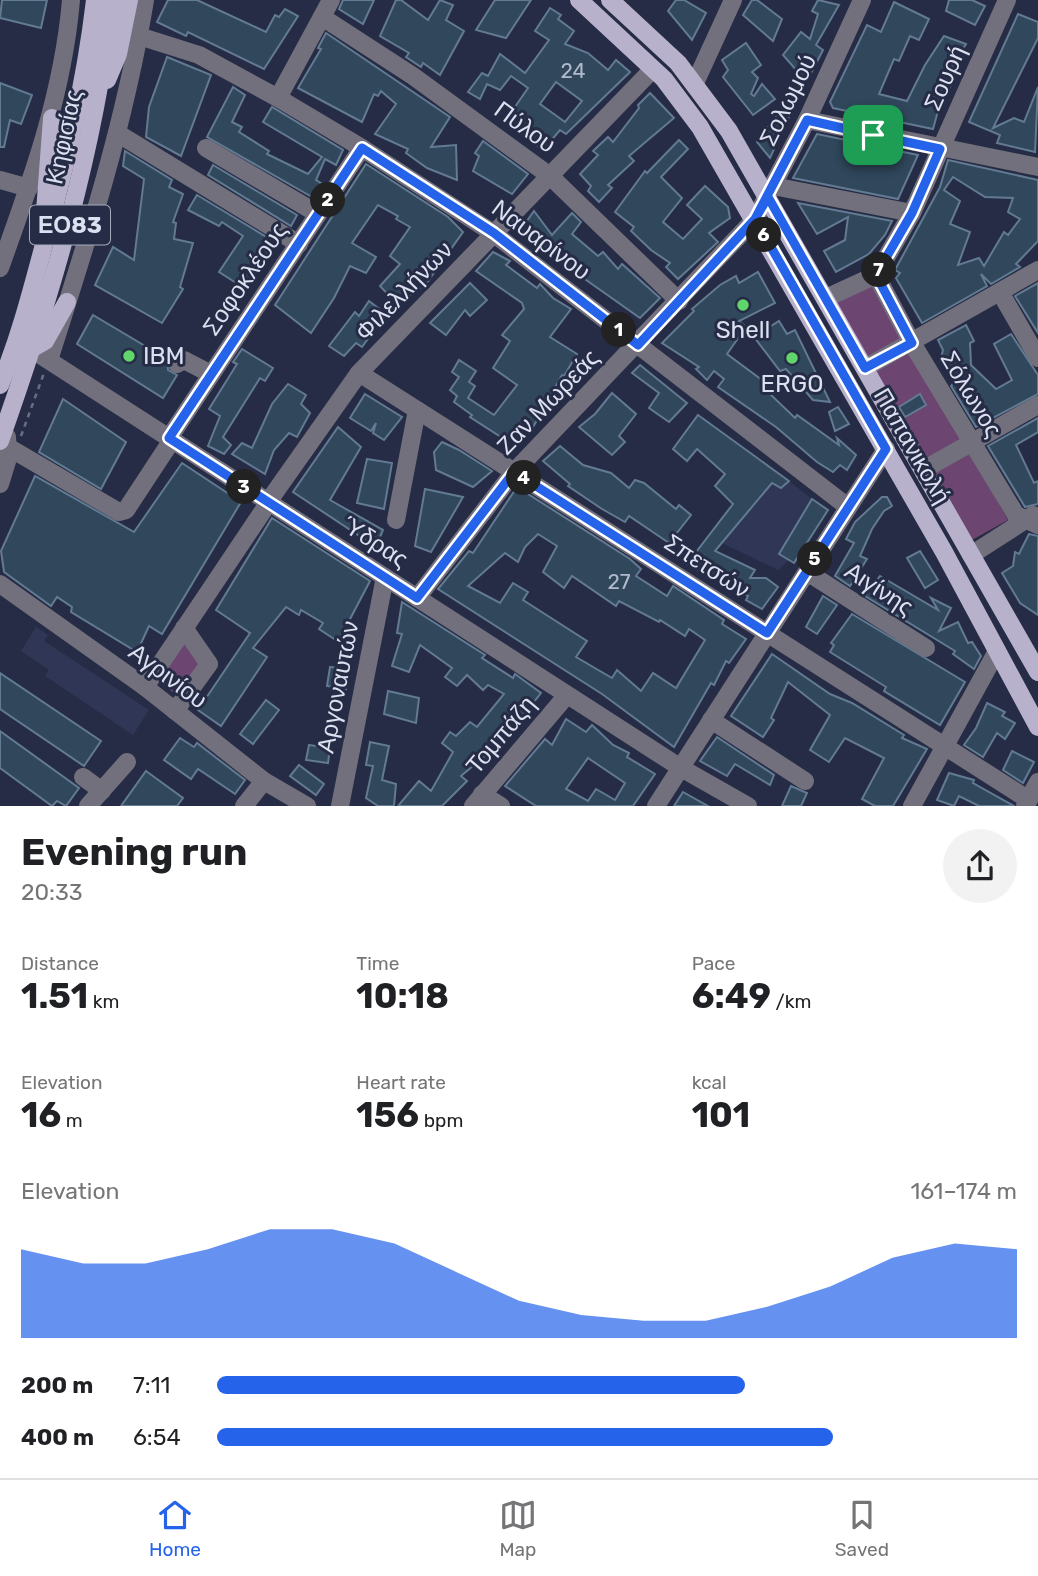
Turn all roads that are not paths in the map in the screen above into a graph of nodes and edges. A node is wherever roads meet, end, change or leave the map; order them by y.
1 (71, 0) edge
2 (95, 0) edge
3 (112, 0) edge
4 (129, 0) edge
5 (145, 0) edge
6 (331, 0) edge
7 (579, 0) edge
8 (610, 0) edge
9 (733, 0) edge
10 (862, 0) edge
11 (1007, 0) edge
12 (322, 17) junction
13 (139, 36) junction
14 (653, 69) junction
15 (695, 83) junction
16 (278, 98) junction
17 (99, 99) junction
18 (52, 118) junction
19 (807, 120) junction
20 (117, 133) junction
21 (206, 148) dead end
22 (362, 148) junction
23 (940, 149) junction
24 (1037, 165) edge
25 (550, 176) junction
26 (0, 180) edge
27 (29, 188) junction
28 (770, 191) junction
29 (912, 213) junction
30 (318, 214) junction
31 (755, 219) junction
32 (494, 233) junction
33 (299, 243) junction
34 (41, 254) junction
35 (0, 268) edge
36 (1038, 270) edge
37 (876, 275) junction
38 (1000, 292) junction
39 (826, 299) junction
40 (679, 301) junction
41 (67, 302) junction
42 (912, 343) junction
43 (638, 345) junction
44 (31, 349) junction
45 (1038, 358) edge
46 (48, 360) junction
47 (177, 364) dead end
48 (865, 368) junction
49 (359, 373) junction
50 (211, 374) junction
51 (0, 385) edge
52 (1038, 405) edge
53 (417, 410) junction
54 (170, 439) junction
55 (4, 444) edge
56 (973, 444) junction
57 (886, 449) junction
58 (923, 470) junction
59 (514, 472) junction
60 (0, 484) edge
61 (266, 506) junction
62 (848, 507) junction
63 (1034, 519) edge
64 (396, 520) dead end
65 (971, 555) junction
66 (807, 572) junction
67 (385, 577) junction
68 (0, 584) edge
69 (417, 598) junction
70 (184, 628) junction
71 (767, 633) junction
72 (926, 648) dead end
73 (998, 651) junction
74 (1037, 666) edge
75 (145, 687) junction
76 (566, 695) junction
77 (176, 712) junction
78 (711, 720) junction
79 (1038, 727) edge
80 (946, 747) junction
81 (127, 762) dead end
82 (681, 768) junction
83 (83, 777) dead end
84 (264, 781) junction
85 (805, 781) dead end
86 (1038, 782) edge
87 (102, 791) junction
88 (477, 800) edge
89 (1027, 803) edge
90 (88, 806) edge
91 (244, 806) edge
92 (307, 806) edge
93 (340, 806) edge
94 (502, 806) edge
95 (656, 806) edge
96 (748, 806) edge
97 (912, 806) edge

1 - 18 street
2 - 34 main road, Κηφισίας / ΕΟ83
3 - 17 main road, Κηφισίας / ΕΟ83
4 - 17 main road
5 - 13 street
6 - 12 street
7 - 14 main road, Παπανικολή
8 - 15 main road
9 - 15 street
10 - 19 street, Σολωμού
11 - 23 street, Σουρή
12 - 16 street
12 - 25 street, Πύλου
13 - 16 street, Ναυαρίνου
13 - 20 street
14 - 25 street, Φιλελλήνων
14 - 31 main road, Παπανικολή
15 - 28 main road
16 - 22 street, Ναυαρίνου
17 - 44 main road, Κηφισίας / ΕΟ83
18 - 27 street
18 - 34 main road
19 - 23 street
19 - 28 street, Σολωμού
20 - 33 street
20 - 41 street
21 - 30 street
22 - 30 street, Σοφοκλέους
22 - 32 street, Ναυαρίνου
23 - 24 street
23 - 29 street, Σουρή
25 - 32 street, Φιλελλήνων
25 - 40 street, Πύλου
26 - 27 street
27 - 35 street
28 - 29 street
28 - 31 street, Σολωμού
28 - 39 main road
29 - 37 street, Σουρή
30 - 33 street, Σοφοκλέους
31 - 40 street, Ζαν Μωρεάς
31 - 57 main road, Παπανικολή
32 - 43 street, Ναυαρίνου
32 - 49 street, Φιλελλήνων
33 - 50 street, Σοφοκλέους
34 - 51 main road, Κηφισίας / ΕΟ83
36 - 38 street
37 - 39 street
37 - 42 street, Σόλωνος
38 - 42 street
38 - 45 street
39 - 48 main road
40 - 43 street, Ζαν Μωρεάς
41 - 44 main road
41 - 46 street
42 - 48 street
42 - 56 street, Σόλωνος
43 - 59 street, Ζαν Μωρεάς
43 - 62 street, Ναυαρίνου
44 - 46 street, Ύδρας
44 - 55 main road, Κηφισίας / ΕΟ83
46 - 54 street, Ύδρας
47 - 50 street
48 - 58 main road
49 - 53 street, Σπετσών
49 - 61 street, Φιλελλήνων
50 - 54 street, Σοφοκλέους
52 - 56 street
53 - 59 street, Σπετσών
53 - 64 street
54 - 55 street, Σοφοκλέους
54 - 61 street, Ύδρας
55 - 60 street
56 - 58 street
56 - 63 street, Σόλωνος
57 - 62 street
57 - 73 main road, Παπανικολή
58 - 65 main road
59 - 69 street, Ζαν Μωρεάς
59 - 71 street, Σπετσών
61 - 67 street, Ύδρας
61 - 70 street, Φιλελλήνων
62 - 66 street
63 - 65 street
65 - 74 main road
66 - 71 street
66 - 72 street, Αιγίνης
67 - 69 street, Ύδρας
67 - 93 street, Αργοναυτών
68 - 75 street, Αγρινίου
69 - 76 street, Ύδρας
70 - 75 street, Φιλελλήνων
70 - 77 street
71 - 78 street
71 - 80 street, Σπετσών
73 - 79 main road, Παπανικολή
73 - 80 street
75 - 77 street, Αγρινίου
76 - 82 street, Ύδρας
76 - 88 street, Τομπάζη
77 - 84 street, Αγρινίου
78 - 82 street
78 - 85 street
80 - 89 street, Σπετσών
80 - 97 street
81 - 87 street
82 - 95 street
82 - 96 street, Ύδρας
83 - 87 street
84 - 91 street
84 - 92 street, Αγρινίου
86 - 89 street
87 - 90 street
88 - 94 street

